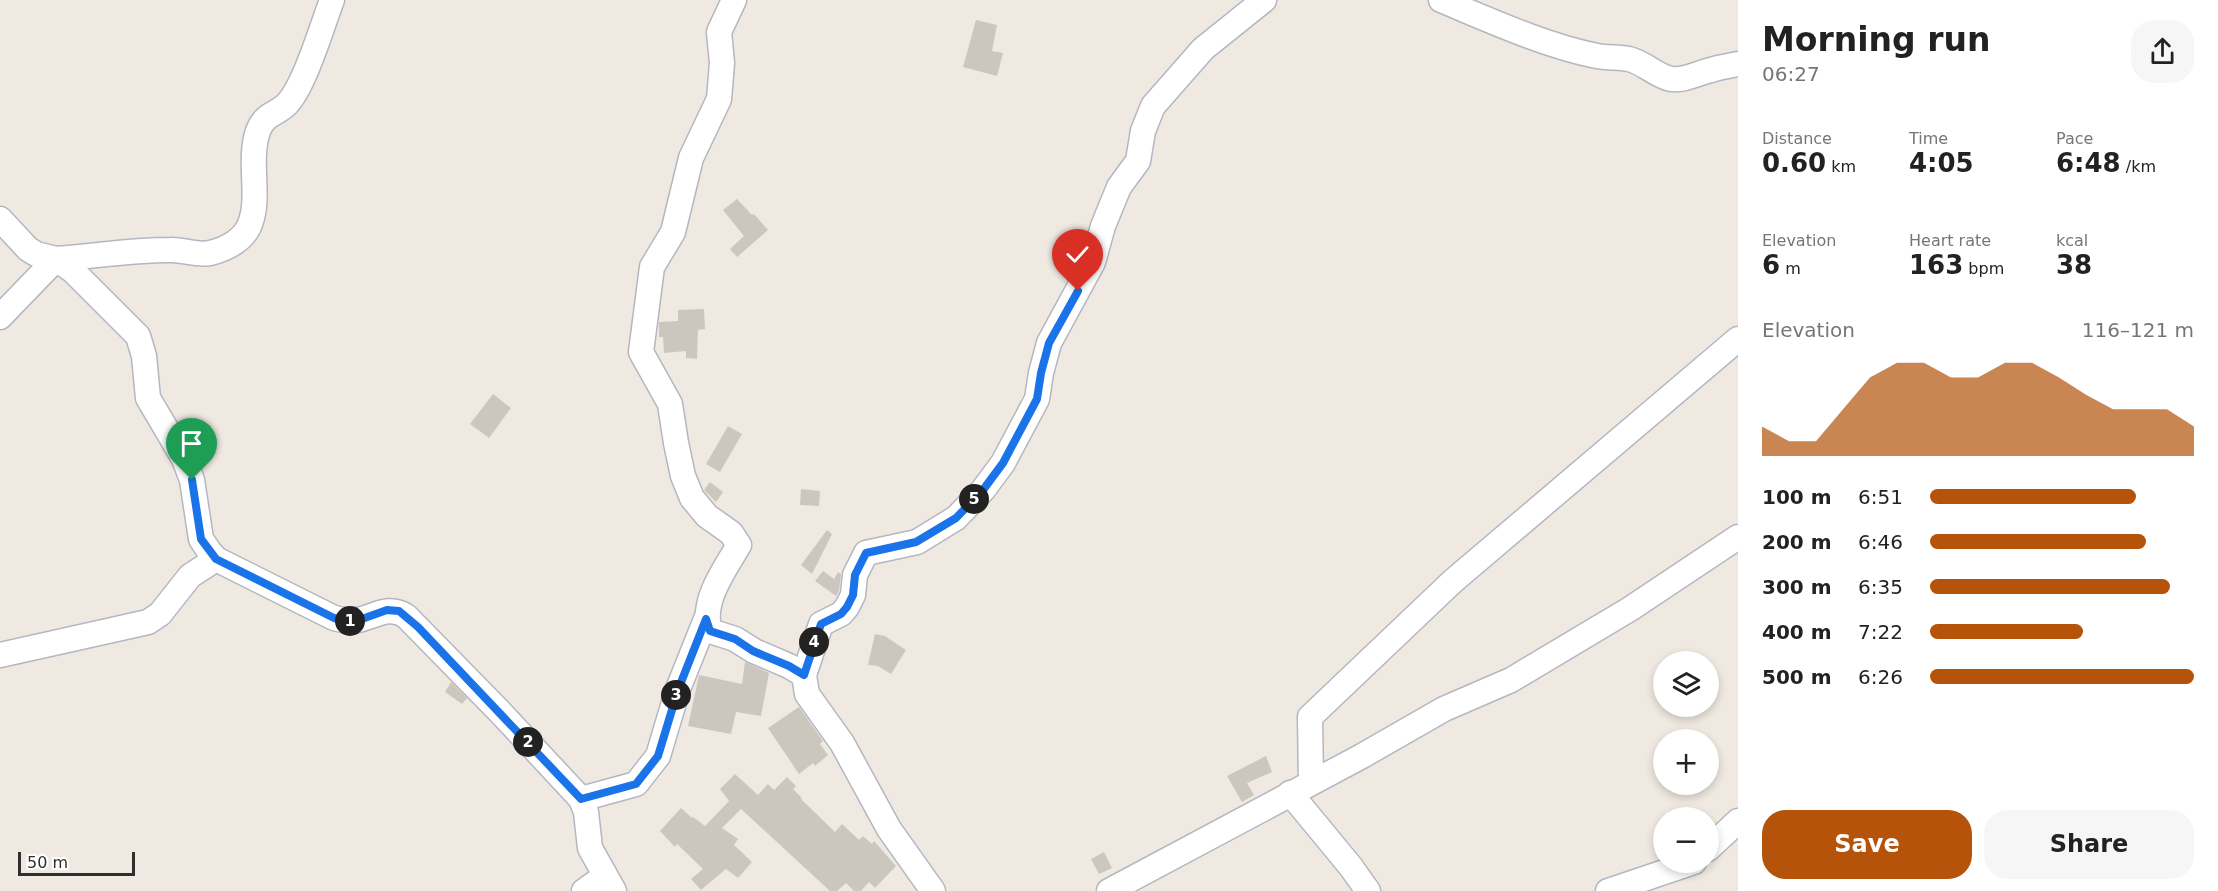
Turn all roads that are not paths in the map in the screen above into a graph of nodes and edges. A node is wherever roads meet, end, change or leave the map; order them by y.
1 (332, 0) edge
2 (734, 0) edge
3 (1264, 0) edge
4 (1441, 0) edge
5 (1738, 64) edge
6 (0, 219) edge
7 (56, 259) junction
8 (0, 317) edge
9 (1738, 339) edge
10 (1738, 537) edge
11 (216, 559) junction
12 (706, 619) junction
13 (0, 655) edge
14 (804, 675) junction
15 (1311, 782) junction
16 (1290, 793) junction
17 (581, 799) junction
18 (1738, 821) edge
19 (1719, 839) edge
20 (1663, 873) edge
21 (610, 884) edge
22 (1652, 885) edge
23 (584, 891) edge
24 (933, 891) edge
25 (1109, 891) edge
26 (1368, 891) edge
27 (1608, 891) edge

1 - 7 street
2 - 12 street
3 - 14 street
4 - 5 street
6 - 7 street
7 - 8 street
7 - 11 street
9 - 15 street
10 - 15 street
11 - 13 street
11 - 17 street
12 - 14 street
12 - 17 street
14 - 24 street
15 - 16 street
16 - 25 street
16 - 26 street
17 - 21 street
18 - 19 street
20 - 22 street
21 - 23 street
22 - 27 street

